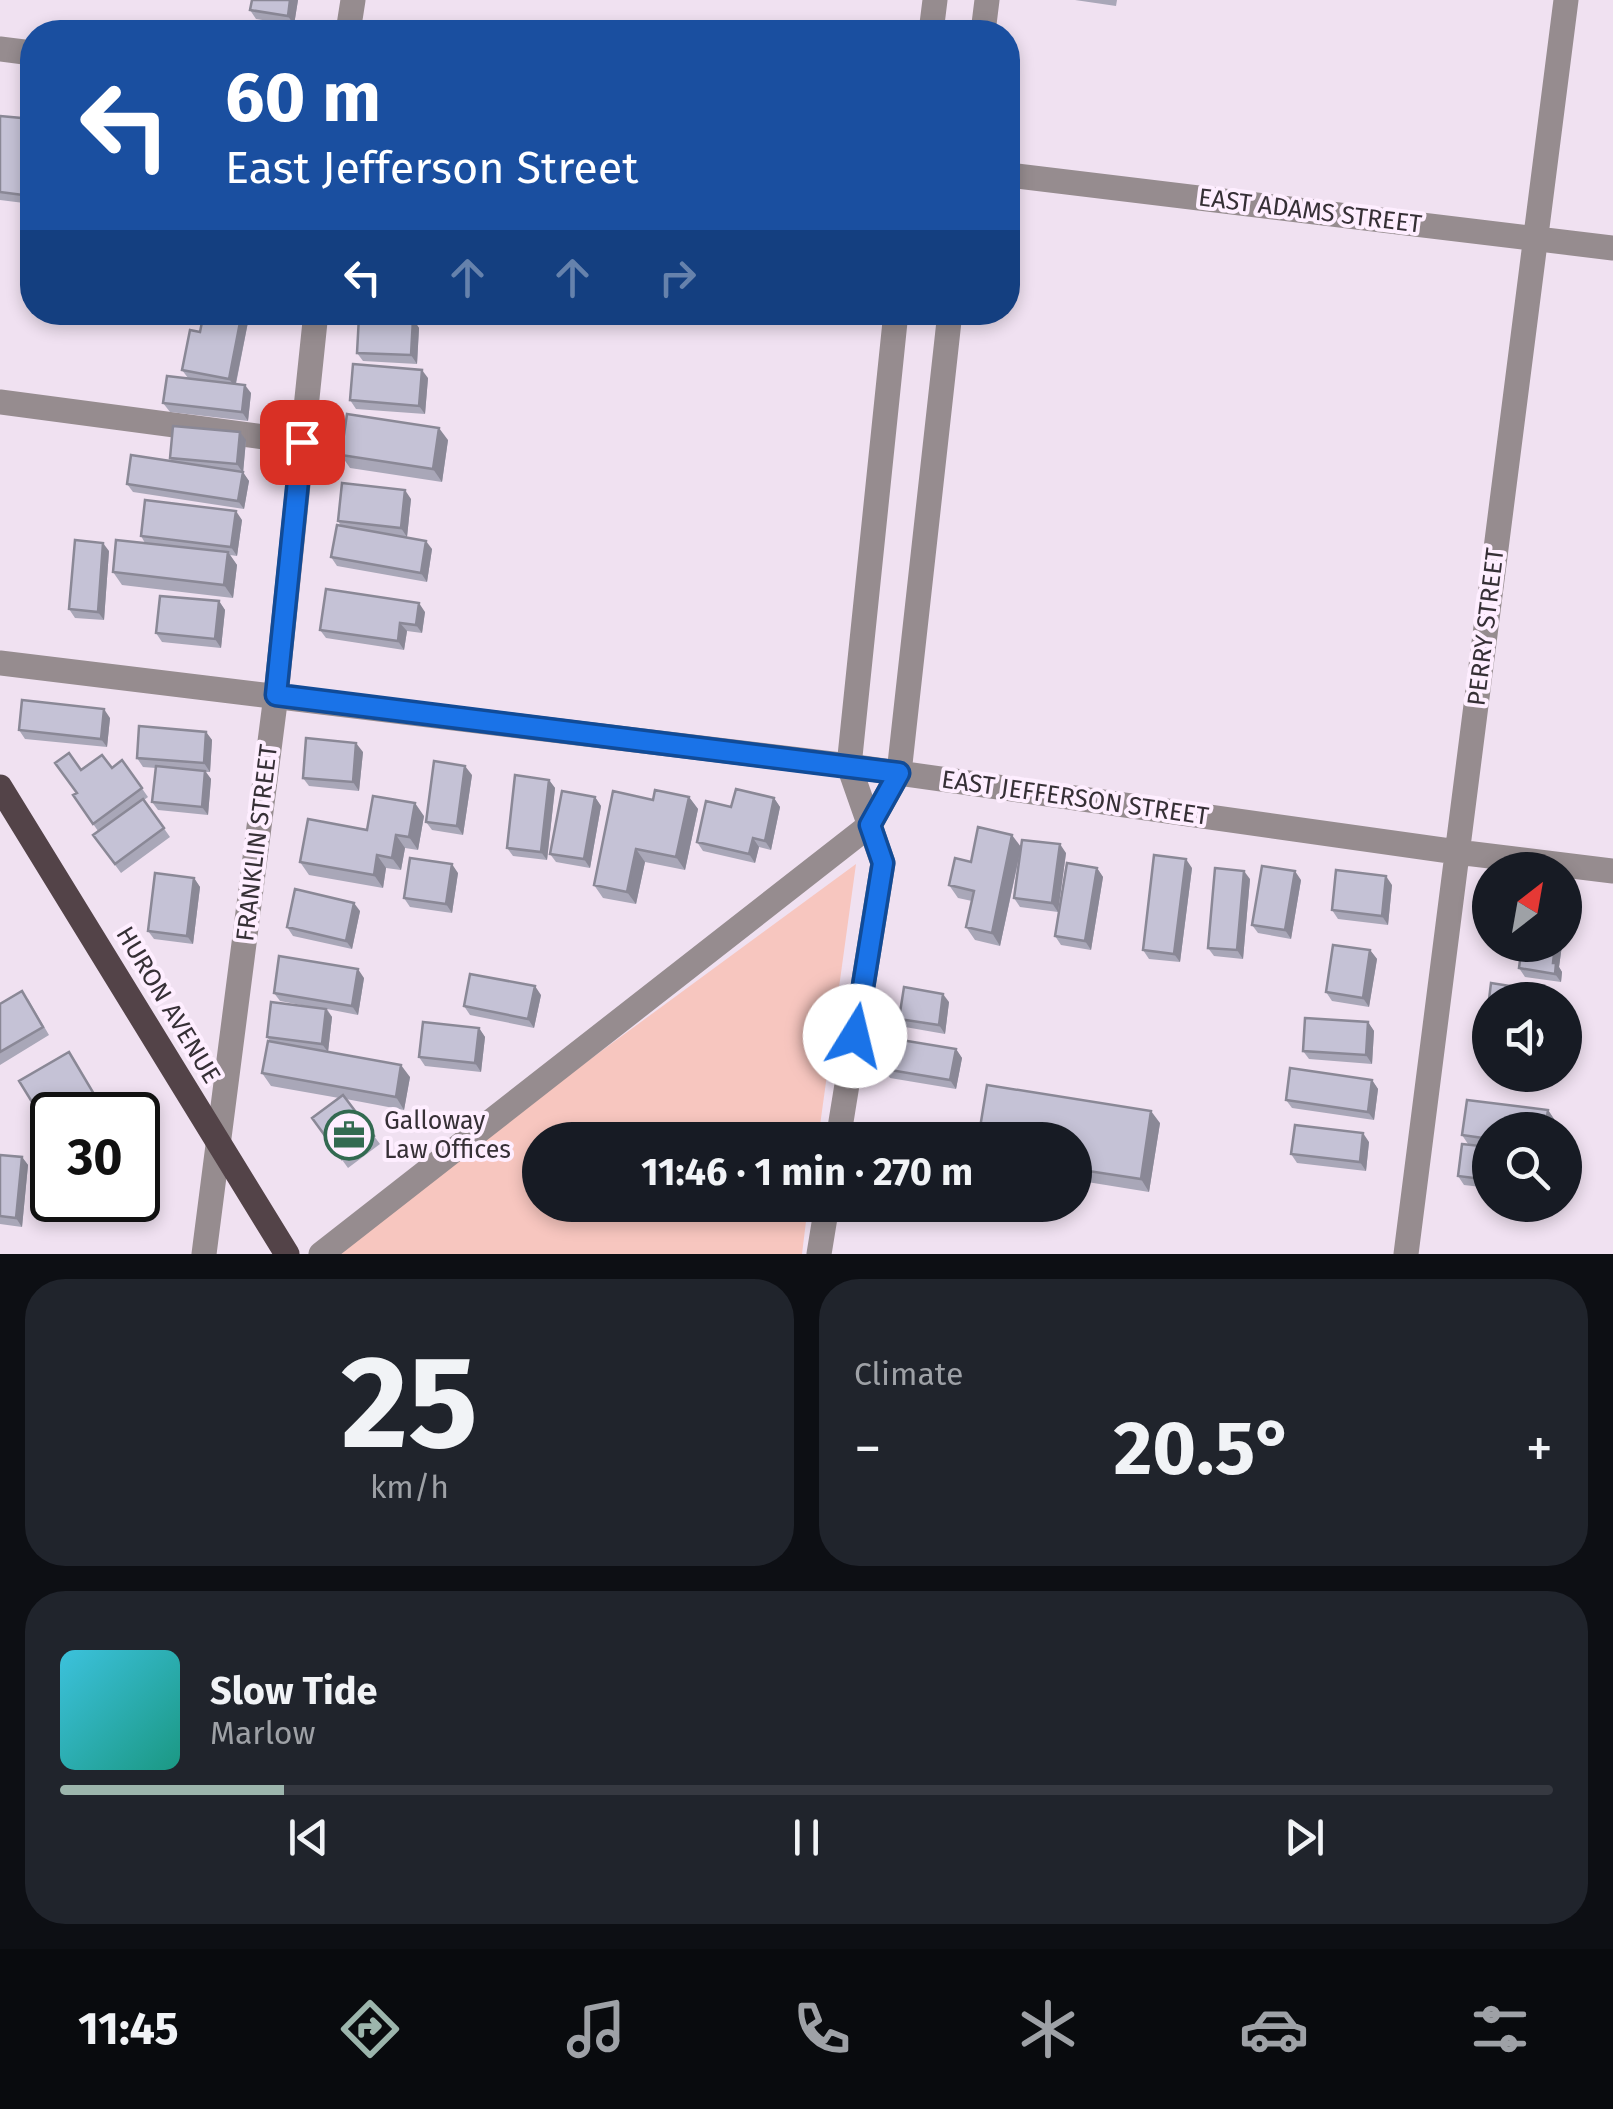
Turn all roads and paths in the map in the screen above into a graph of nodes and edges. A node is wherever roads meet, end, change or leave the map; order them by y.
1 (1566, 0) edge
2 (1020, 177) edge
3 (1535, 238) junction
4 (1613, 248) edge
5 (315, 325) edge
6 (895, 325) edge
7 (949, 325) edge
8 (0, 402) edge
9 (302, 442) junction
10 (0, 663) edge
11 (276, 695) junction
12 (848, 766) junction
13 (899, 773) junction
14 (0, 787) edge
15 (870, 825) junction
16 (1457, 852) junction
17 (1613, 871) edge
18 (841, 1122) edge
19 (218, 1144) junction
20 (824, 1222) edge
21 (204, 1254) edge
22 (287, 1254) edge
23 (322, 1254) edge
24 (819, 1254) edge
25 (1406, 1254) edge

1 - 3 street, PERRY STREET
2 - 3 street, EAST ADAMS STREET
3 - 4 street, EAST ADAMS STREET
3 - 16 street, PERRY STREET
5 - 9 street, FRANKLIN STREET
6 - 12 street
7 - 13 street
8 - 9 street
9 - 11 street, FRANKLIN STREET
10 - 11 street, EAST JEFFERSON STREET
11 - 12 street, EAST JEFFERSON STREET
11 - 19 street, FRANKLIN STREET
12 - 13 street, EAST JEFFERSON STREET
12 - 15 street
13 - 15 street
13 - 16 street, EAST JEFFERSON STREET
14 - 19 main road, HURON AVENUE
15 - 18 street
15 - 23 street
16 - 17 street, EAST JEFFERSON STREET
16 - 25 street, PERRY STREET
19 - 21 street, FRANKLIN STREET
19 - 22 main road, HURON AVENUE
20 - 24 street

